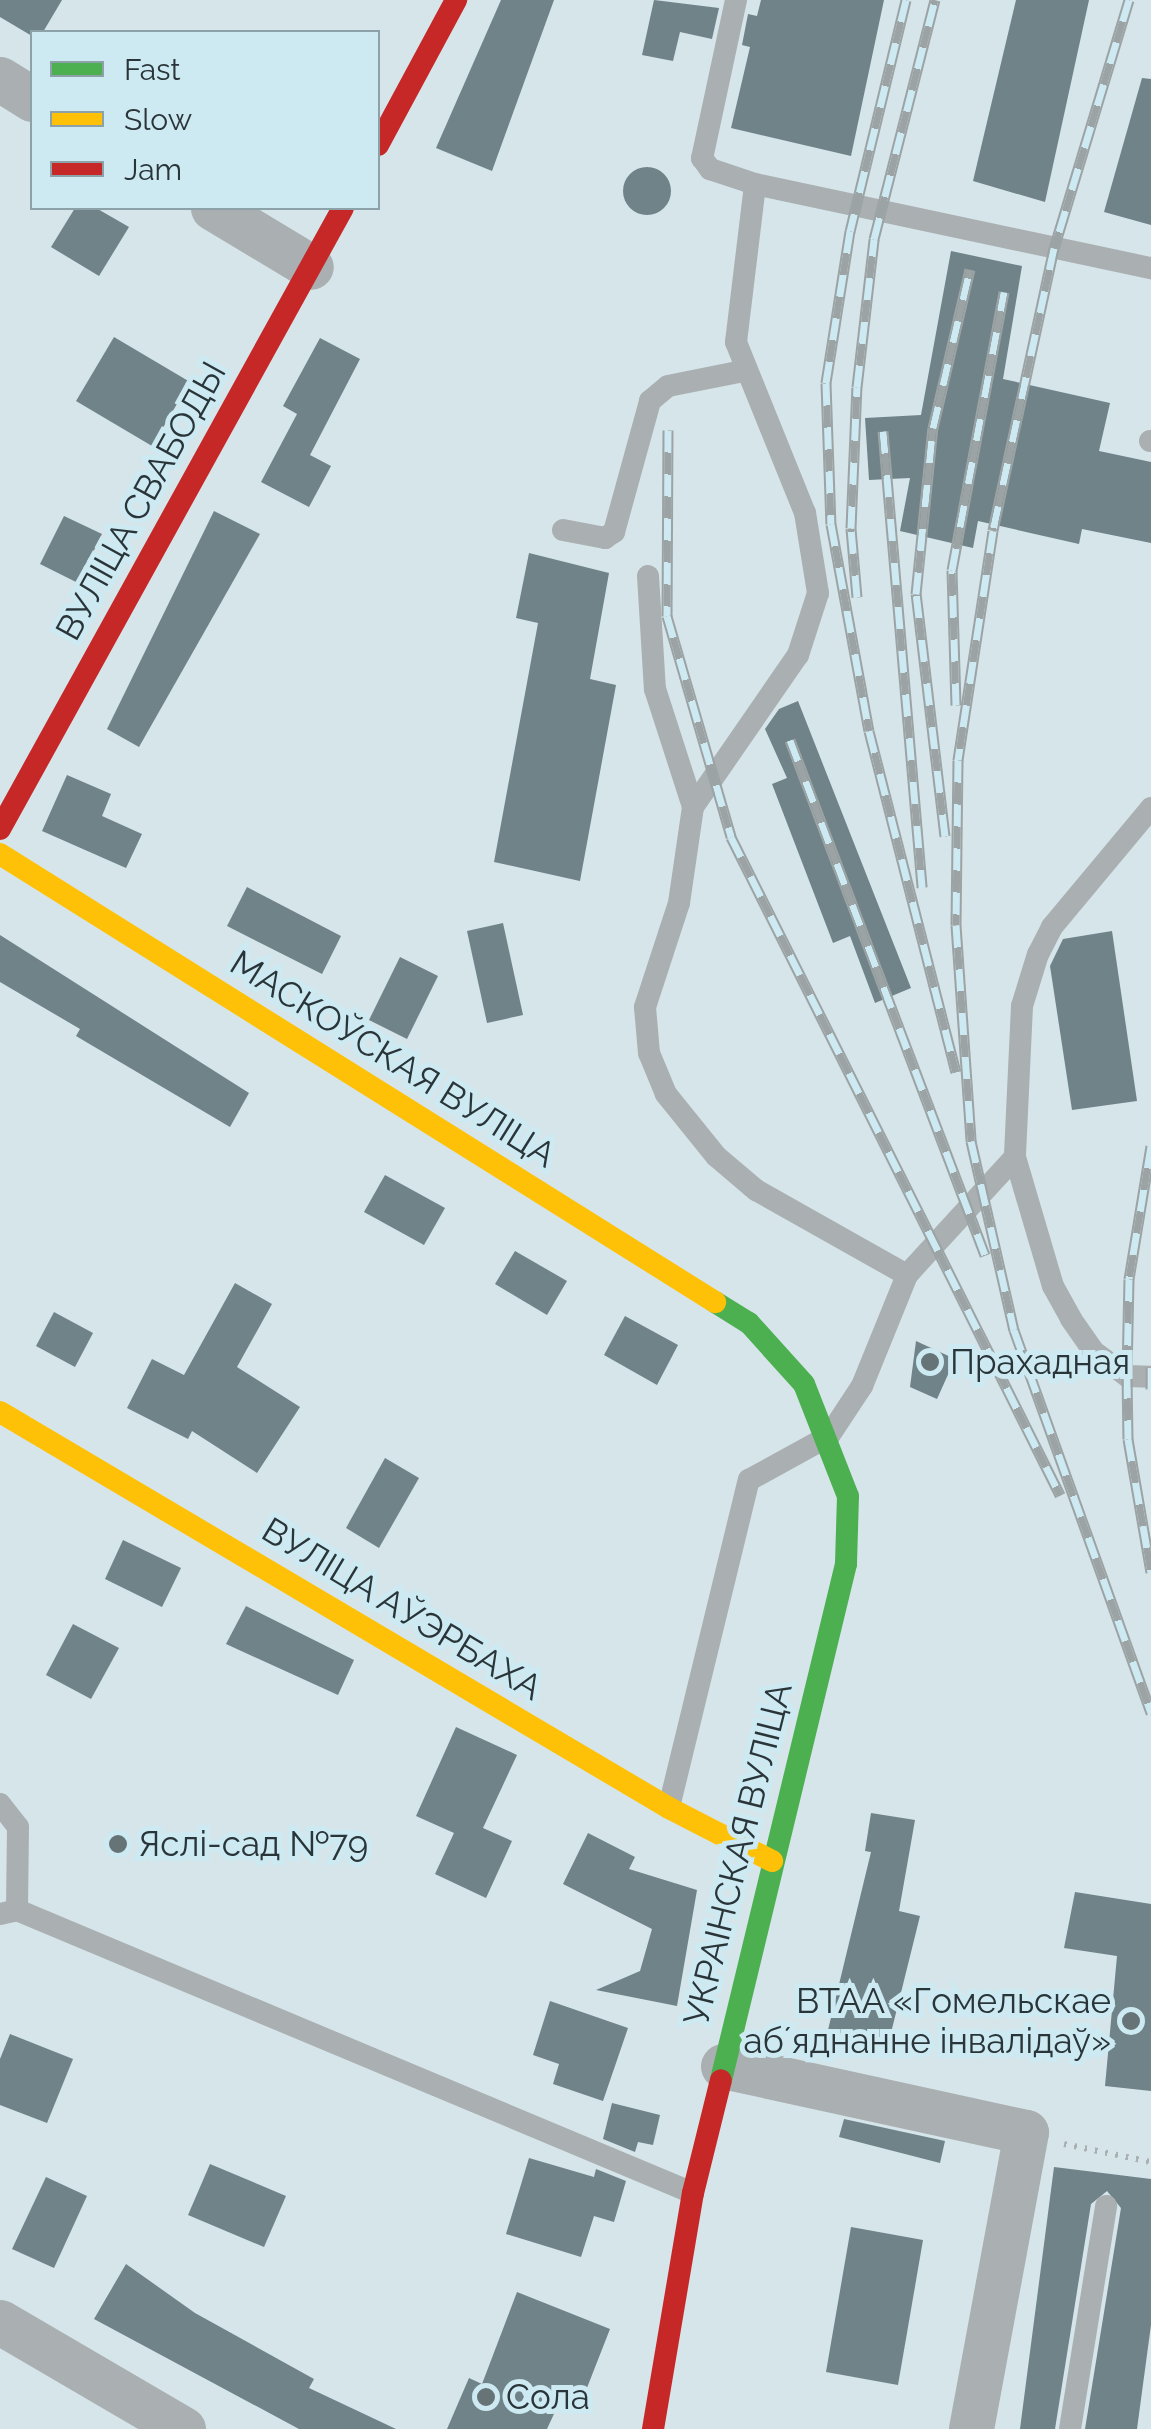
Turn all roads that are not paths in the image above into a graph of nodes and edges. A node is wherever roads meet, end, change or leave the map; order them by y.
1 (456, 0) edge
2 (736, 0) edge
3 (0, 79) edge
4 (30, 98) edge
5 (380, 141) edge
6 (754, 184) junction
7 (215, 210) edge
8 (343, 210) edge
9 (311, 267) junction
10 (1151, 268) edge
11 (744, 371) junction
12 (563, 530) dead end
13 (648, 576) dead end
14 (693, 807) junction
15 (1151, 808) edge
16 (0, 829) edge
17 (0, 854) edge
18 (1014, 1157) junction
19 (907, 1275) junction
20 (749, 1323) joint
21 (1151, 1377) edge
22 (0, 1412) edge
23 (829, 1436) junction
24 (0, 1804) edge
25 (668, 1808) junction
26 (772, 1861) junction
27 (9, 1912) edge
28 (723, 2066) junction
29 (693, 2193) junction
30 (1106, 2206) dead end
31 (0, 2322) edge
32 (183, 2429) edge
33 (653, 2429) edge
34 (971, 2429) edge
35 (1070, 2429) edge

1 - 5 street
2 - 6 lane
3 - 4 street
6 - 10 lane
6 - 11 lane
7 - 9 street
8 - 9 street, ВУЛІЦА СВАБОДЫ
9 - 16 street, ВУЛІЦА СВАБОДЫ
11 - 12 lane
11 - 14 lane
13 - 14 lane
14 - 19 lane
15 - 18 lane
17 - 20 street, МАСКОЎСКАЯ ВУЛІЦА
18 - 19 lane
18 - 21 lane
19 - 23 lane
20 - 23 street, УКРАІНСКАЯ ВУЛІЦА
22 - 25 street, ВУЛІЦА АЎЭРБАХА
23 - 25 lane
23 - 26 street, УКРАІНСКАЯ ВУЛІЦА
24 - 27 lane
25 - 26 street, ВУЛІЦА АЎЭРБАХА
26 - 28 street, УКРАІНСКАЯ ВУЛІЦА
27 - 29 lane
28 - 29 street, УКРАІНСКАЯ ВУЛІЦА
28 - 34 street
29 - 33 street, УКРАІНСКАЯ ВУЛІЦА
30 - 35 lane
31 - 32 street

